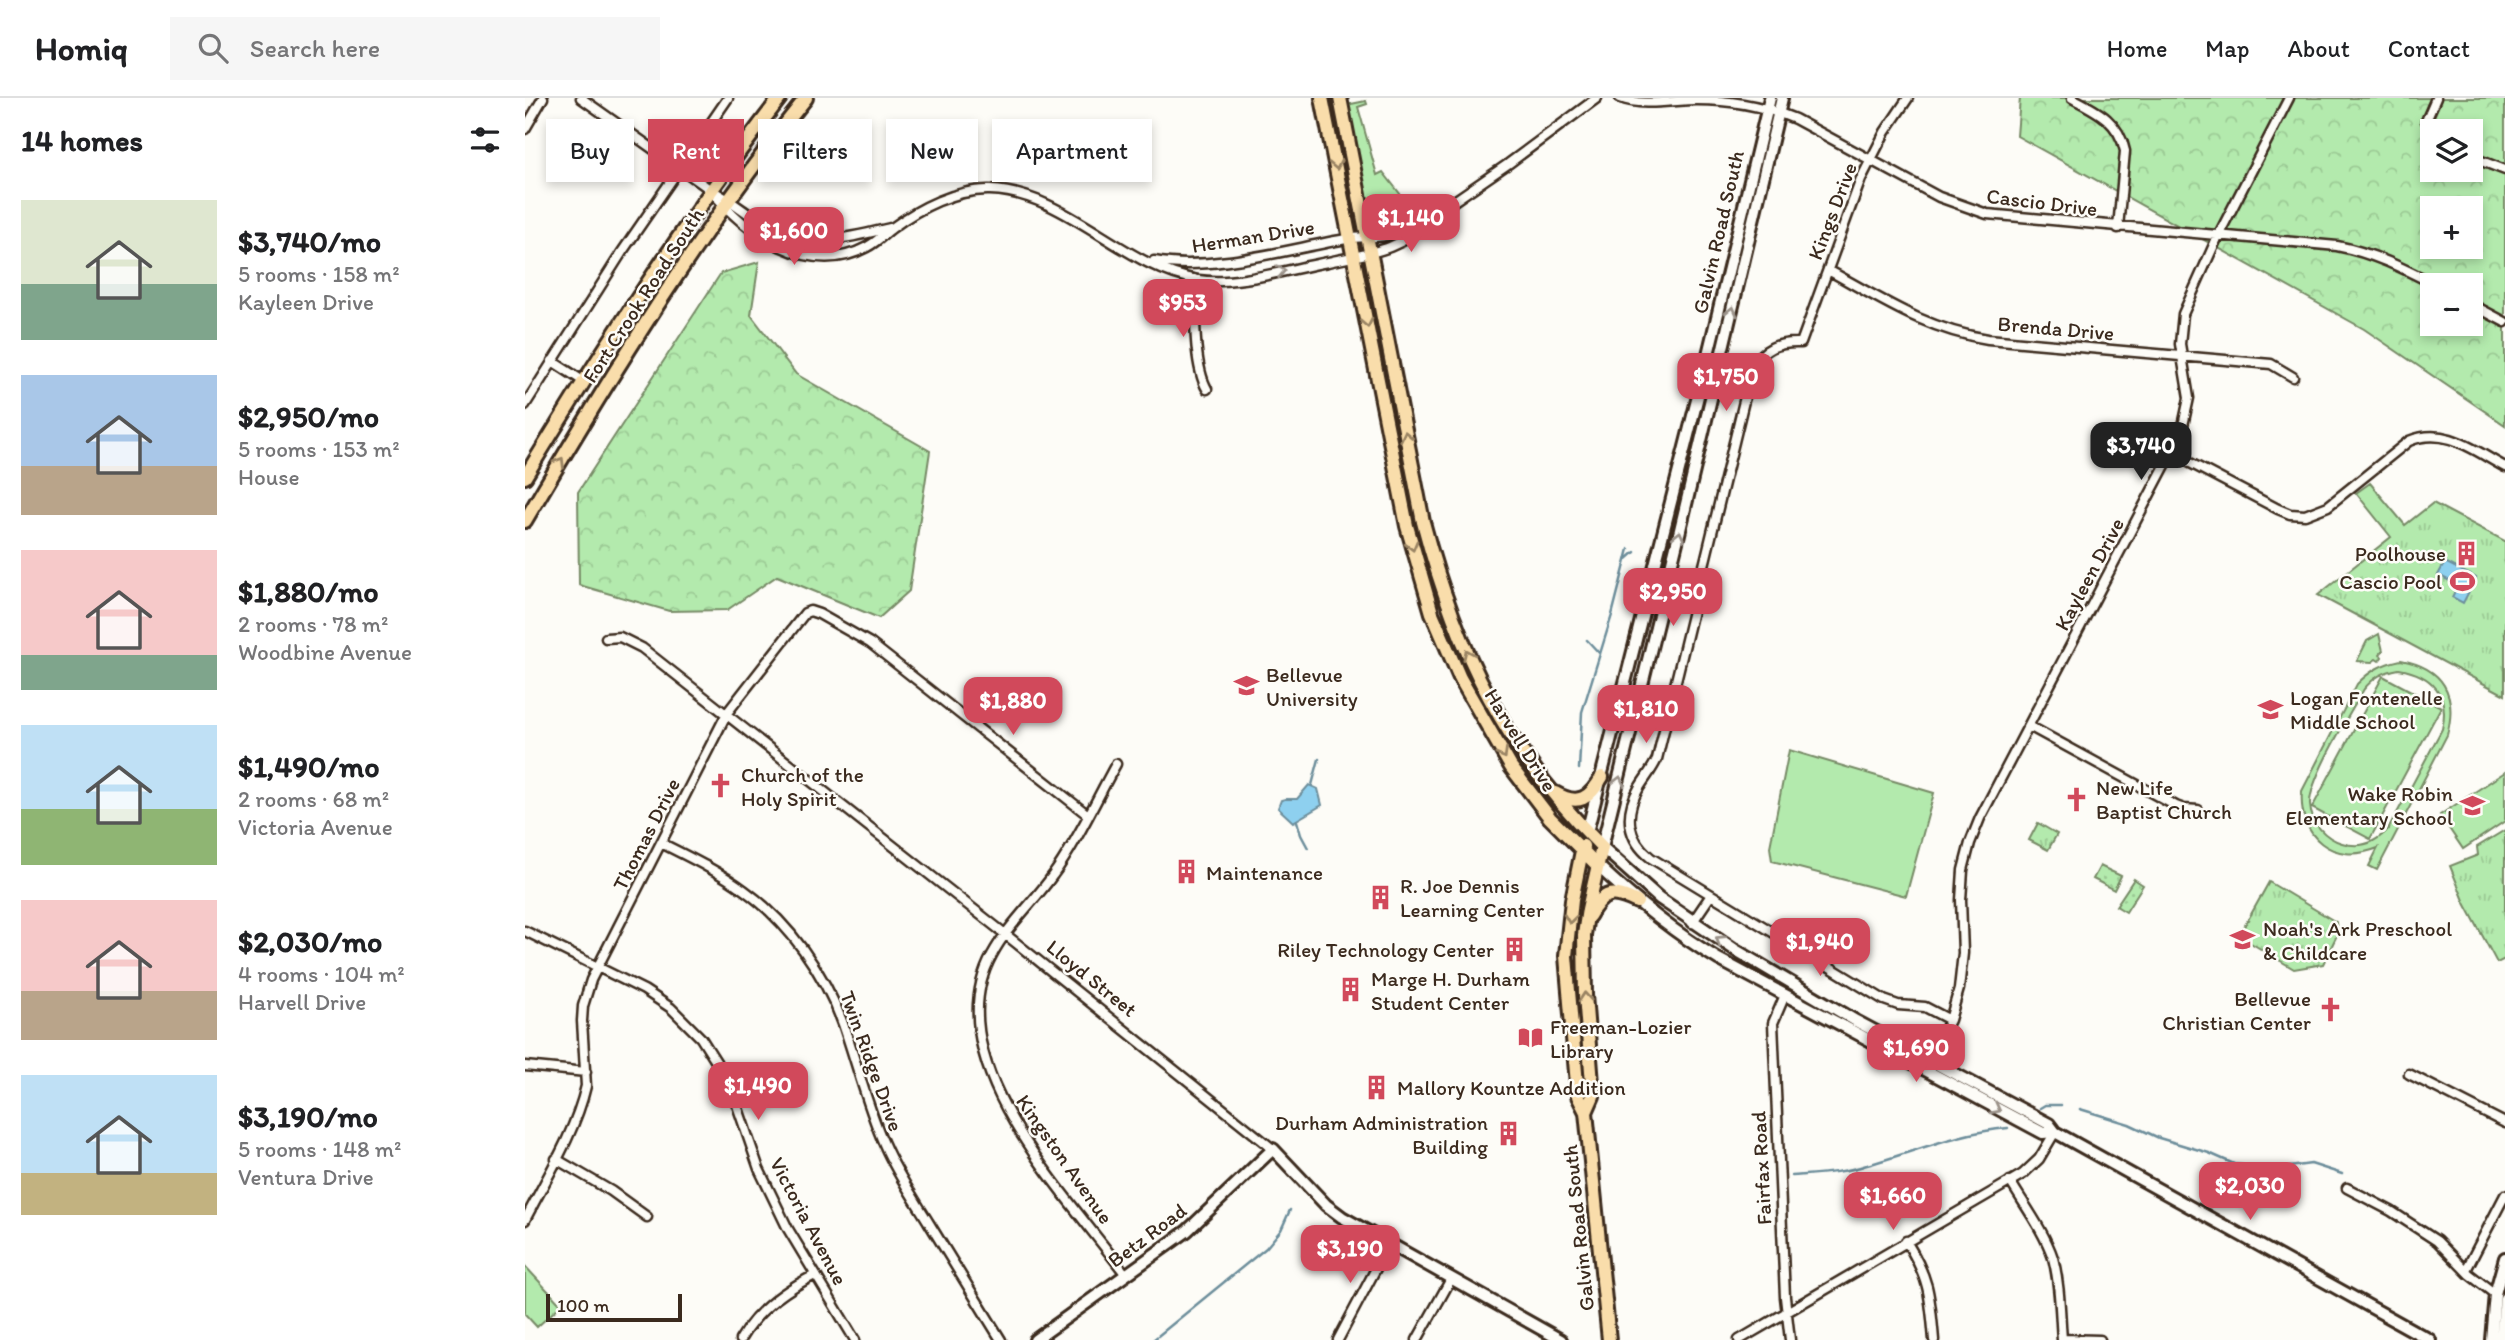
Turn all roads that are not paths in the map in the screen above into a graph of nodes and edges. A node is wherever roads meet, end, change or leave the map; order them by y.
1 (544, 98) edge
2 (581, 98) edge
3 (728, 98) edge
4 (780, 98) edge
5 (806, 98) edge
6 (1322, 98) edge
7 (1340, 98) edge
8 (1597, 98) edge
9 (1620, 98) edge
10 (1782, 98) edge
11 (1908, 98) edge
12 (2072, 98) edge
13 (2289, 98) edge
14 (2436, 98) edge
15 (1772, 106) edge
16 (713, 119) edge
17 (2426, 119) edge
18 (525, 129) edge
19 (648, 145) edge
20 (1870, 160) junction
21 (2483, 162) edge
22 (2505, 170) edge
23 (669, 182) edge
24 (700, 182) edge
25 (711, 190) junction
26 (727, 202) junction
27 (1428, 219) junction
28 (893, 227) junction
29 (2118, 228) junction
30 (1367, 236) junction
31 (2218, 236) junction
32 (1350, 238) junction
33 (1371, 252) junction
34 (1354, 256) junction
35 (1145, 259) junction
36 (1828, 270) junction
37 (2420, 277) edge
38 (1194, 279) junction
39 (2483, 310) edge
40 (2505, 322) edge
41 (2183, 356) junction
42 (551, 361) junction
43 (2293, 377) dead end
44 (583, 381) junction
45 (1207, 389) dead end
46 (525, 405) edge
47 (2173, 454) junction
48 (2505, 467) edge
49 (525, 477) edge
50 (525, 521) edge
51 (606, 638) dead end
52 (727, 713) junction
53 (2029, 726) junction
54 (1116, 764) dead end
55 (1602, 777) junction
56 (1546, 787) junction
57 (2198, 810) dead end
58 (1088, 815) junction
59 (1587, 832) junction
60 (661, 843) junction
61 (1602, 847) junction
62 (1582, 852) junction
63 (1597, 865) junction
64 (1711, 895) junction
65 (1637, 902) junction
66 (1586, 922) junction
67 (1692, 923) junction
68 (525, 931) edge
69 (1005, 933) junction
70 (598, 967) junction
71 (1785, 995) junction
72 (1950, 1020) junction
73 (525, 1066) edge
74 (1926, 1066) junction
75 (586, 1072) junction
76 (2409, 1074) dead end
77 (1585, 1112) junction
78 (2505, 1123) edge
79 (2055, 1132) junction
80 (1273, 1149) junction
81 (556, 1159) junction
82 (2010, 1181) junction
83 (2347, 1188) dead end
84 (2505, 1195) edge
85 (647, 1217) dead end
86 (525, 1220) edge
87 (1906, 1241) junction
88 (1389, 1244) junction
89 (2505, 1258) edge
90 (2466, 1270) junction
91 (815, 1275) junction
92 (1126, 1275) junction
93 (1451, 1279) junction
94 (2500, 1296) edge
95 (1786, 1313) junction
96 (2492, 1338) edge
97 (1558, 1339) edge
98 (2426, 1339) edge
99 (740, 1340) edge
100 (855, 1340) edge
101 (1001, 1340) edge
102 (1035, 1340) edge
103 (1338, 1340) edge
104 (1417, 1340) edge
105 (1609, 1340) edge
106 (1738, 1340) edge
107 (1790, 1340) edge
108 (1934, 1340) edge
109 (2062, 1340) edge
110 (2100, 1340) edge
111 (2440, 1340) edge

1 - 18 street
2 - 19 street, Herman Drive
3 - 16 street
4 - 25 main road, Fort Crook Road South
5 - 26 main road, Fort Crook Road South
6 -> 32 main road, Harvell Drive
7 - 30 main road, Harvell Drive
8 - 27 street
9 - 15 street, Cascio Drive
10 - 15 main road, Galvin Road South
11 - 20 street, Kings Drive
12 - 29 street
13 - 31 street, Kayleen Drive
14 - 17 street
15 - 20 street, Cascio Drive
15 - 55 main road, Galvin Road South
61 -> 15 main road, Galvin Road South
20 - 29 street, Cascio Drive
20 - 36 street, Kings Drive
21 - 22 street
23 - 42 street
24 - 25 street, Herman Drive
25 - 26 street, Herman Drive
25 - 44 main road, Fort Crook Road South
26 - 28 street, Herman Drive
26 - 28 street, Herman Drive
50 -> 26 main road, Fort Crook Road South
27 - 30 street, Herman Drive
27 - 33 street, Herman Drive
28 - 35 street, Herman Drive
29 - 31 street, Cascio Drive
30 - 32 street, Herman Drive
30 - 33 main road, Harvell Drive
31 - 37 street, Cascio Drive
31 - 41 street, Kayleen Drive
32 - 34 main road, Harvell Drive
32 - 35 street, Herman Drive
33 - 34 street, Herman Drive
56 -> 33 main road, Harvell Drive
38 -> 34 street, Herman Drive
34 -> 62 main road, Harvell Drive
35 - 38 street, Herman Drive
36 - 41 street, Brenda Drive
36 - 64 street, Kings Drive
38 - 45 street
39 - 40 street
41 - 43 street, Brenda Drive
41 - 47 street, Kayleen Drive
42 - 44 street
42 - 46 street
44 - 49 main road, Fort Crook Road South
47 - 48 street
47 - 53 street, Kayleen Drive
51 - 52 street, Lloyd Street
52 - 58 street, Thomas Drive
52 - 60 street, Thomas Drive
52 - 69 street, Lloyd Street
53 - 57 street
53 - 72 street, Kayleen Drive
54 - 58 street, Kingston Avenue
55 - 56 main road
55 - 59 main road, Galvin Road South
56 - 59 main road, Harvell Drive
58 - 69 street, Kingston Avenue
59 - 61 main road, Harvell Drive
59 - 62 main road, Galvin Road South
60 - 70 street, Thomas Drive
60 - 101 street, Twin Ridge Drive
61 - 63 main road, Galvin Road South
61 - 67 main road, Harvell Drive
62 - 63 main road, Harvell Drive
62 -> 77 main road, Galvin Road South
63 - 65 main road, Harvell Drive
63 - 66 main road, Galvin Road South
64 - 67 street
64 - 72 street
65 - 66 main road
65 - 71 main road, Harvell Drive
77 -> 66 main road, Galvin Road South
74 -> 67 main road, Harvell Drive
68 - 70 street, Victoria Avenue
69 - 80 street, Lloyd Street
69 - 92 street, Kingston Avenue
70 - 75 street, Thomas Drive
70 - 91 street, Victoria Avenue
71 - 74 main road, Harvell Drive
71 - 95 street, Fairfax Road
72 - 74 street, Kayleen Drive
73 - 75 street
74 - 79 main road, Harvell Drive
75 - 81 street, Thomas Drive
76 - 78 street
77 - 105 main road, Galvin Road South
79 - 82 street
79 - 98 main road, Harvell Drive
80 - 88 main road, Lloyd Street
80 - 92 main road, Betz Road
81 - 85 street
81 - 86 street, Thomas Drive
82 - 87 street
82 - 109 street
83 - 90 street
84 - 90 street
87 - 95 street
87 - 108 street
88 - 93 main road, Lloyd Street
88 - 103 street
89 - 94 main road
90 - 94 street
91 - 99 street
91 - 100 street, Victoria Avenue
92 - 102 main road, Betz Road
93 - 97 main road, Lloyd Street
93 - 104 street
94 - 96 main road
95 - 106 street
95 - 107 street, Fairfax Road
98 - 111 main road, Harvell Drive
109 - 110 street

